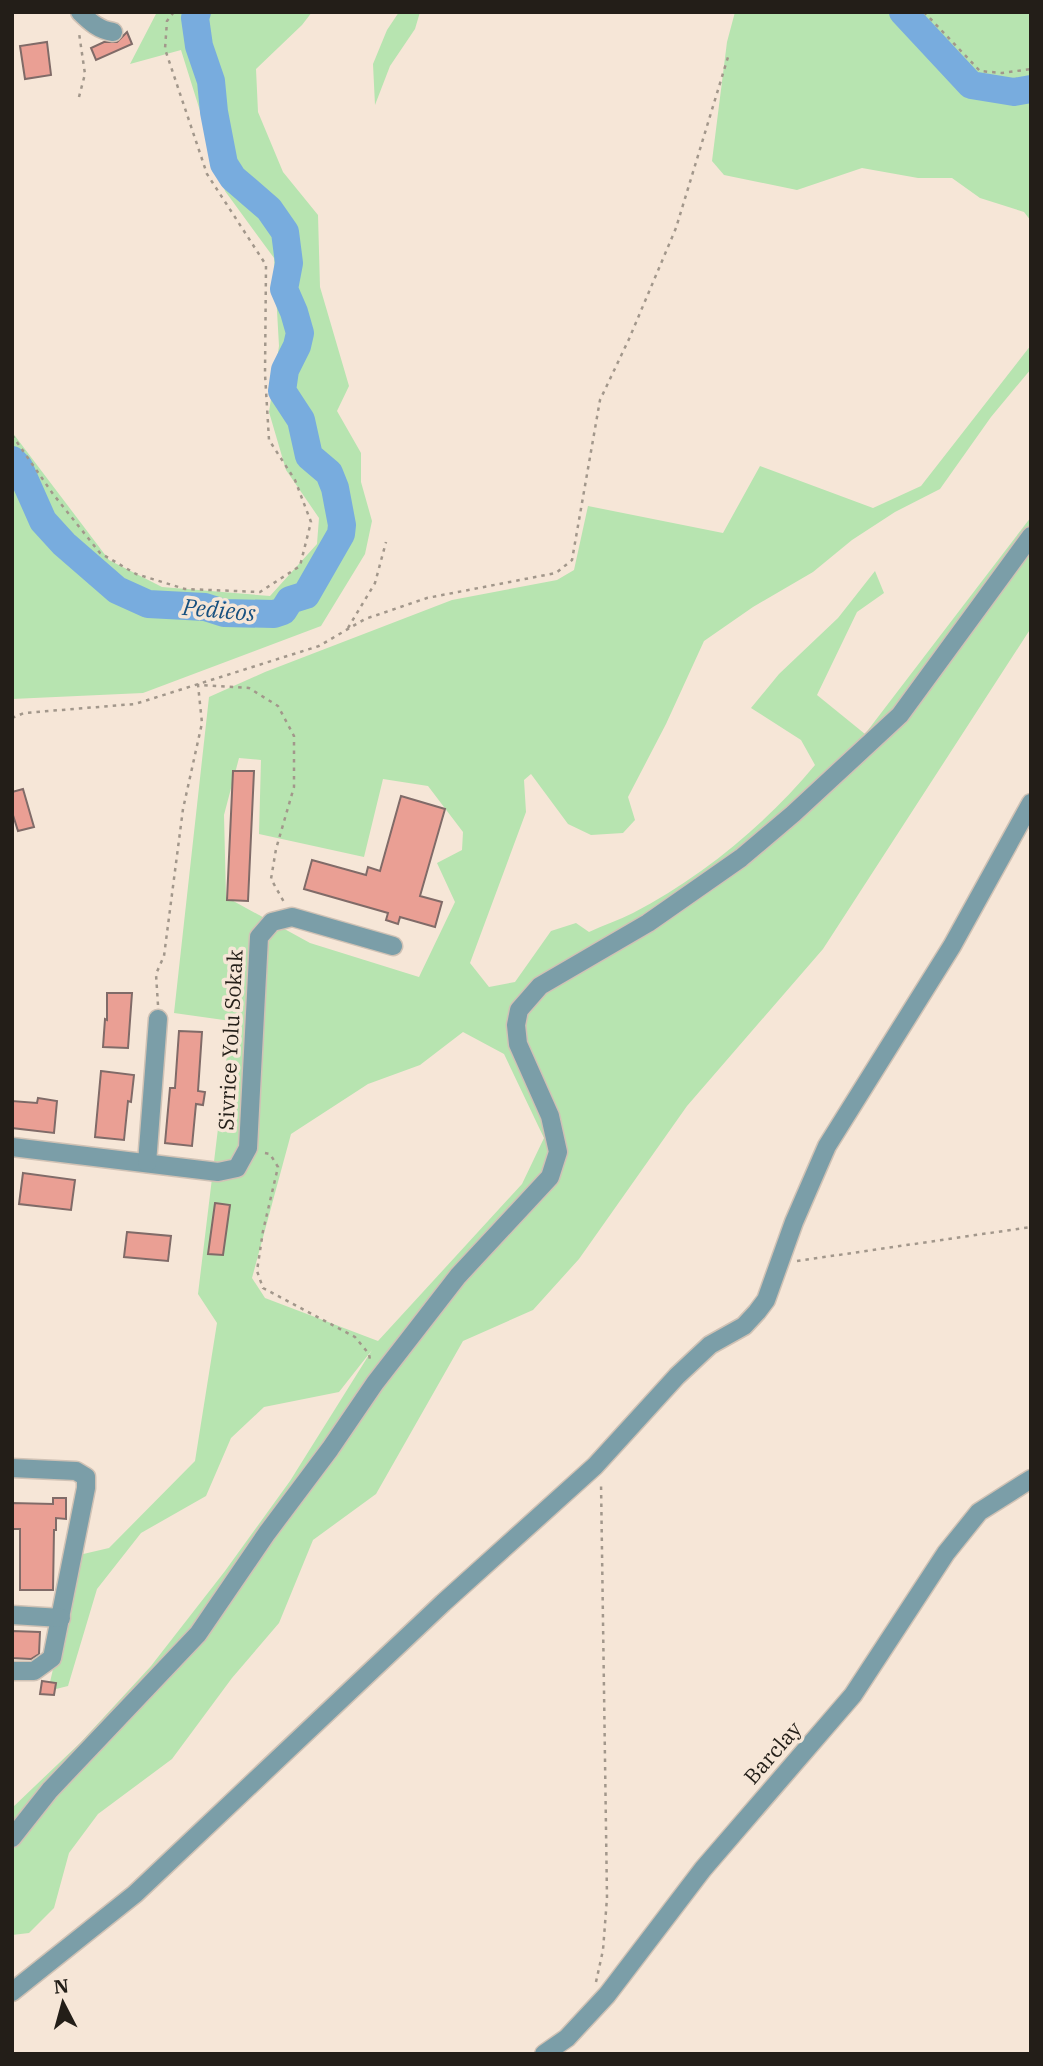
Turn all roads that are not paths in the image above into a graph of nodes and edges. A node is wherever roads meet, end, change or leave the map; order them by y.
1 (79, 18) edge
2 (113, 32) dead end
3 (1031, 536) edge
4 (1031, 803) edge
5 (393, 946) dead end
6 (158, 1019) road end
7 (12, 1147) edge
8 (147, 1163) junction
9 (12, 1468) edge
10 (1031, 1479) edge
11 (12, 1615) edge
12 (61, 1618) junction
13 (12, 1671) edge
14 (12, 1838) edge
15 (12, 1993) edge
16 (544, 2054) edge

1 - 2 street
3 - 14 street
4 - 15 street
5 - 8 street, Sivrice Yolu Sokak
6 - 8 street
7 - 8 street, Sivrice Yolu Sokak
9 - 12 street
10 - 16 street, Barclay
11 - 12 street
12 - 13 street

